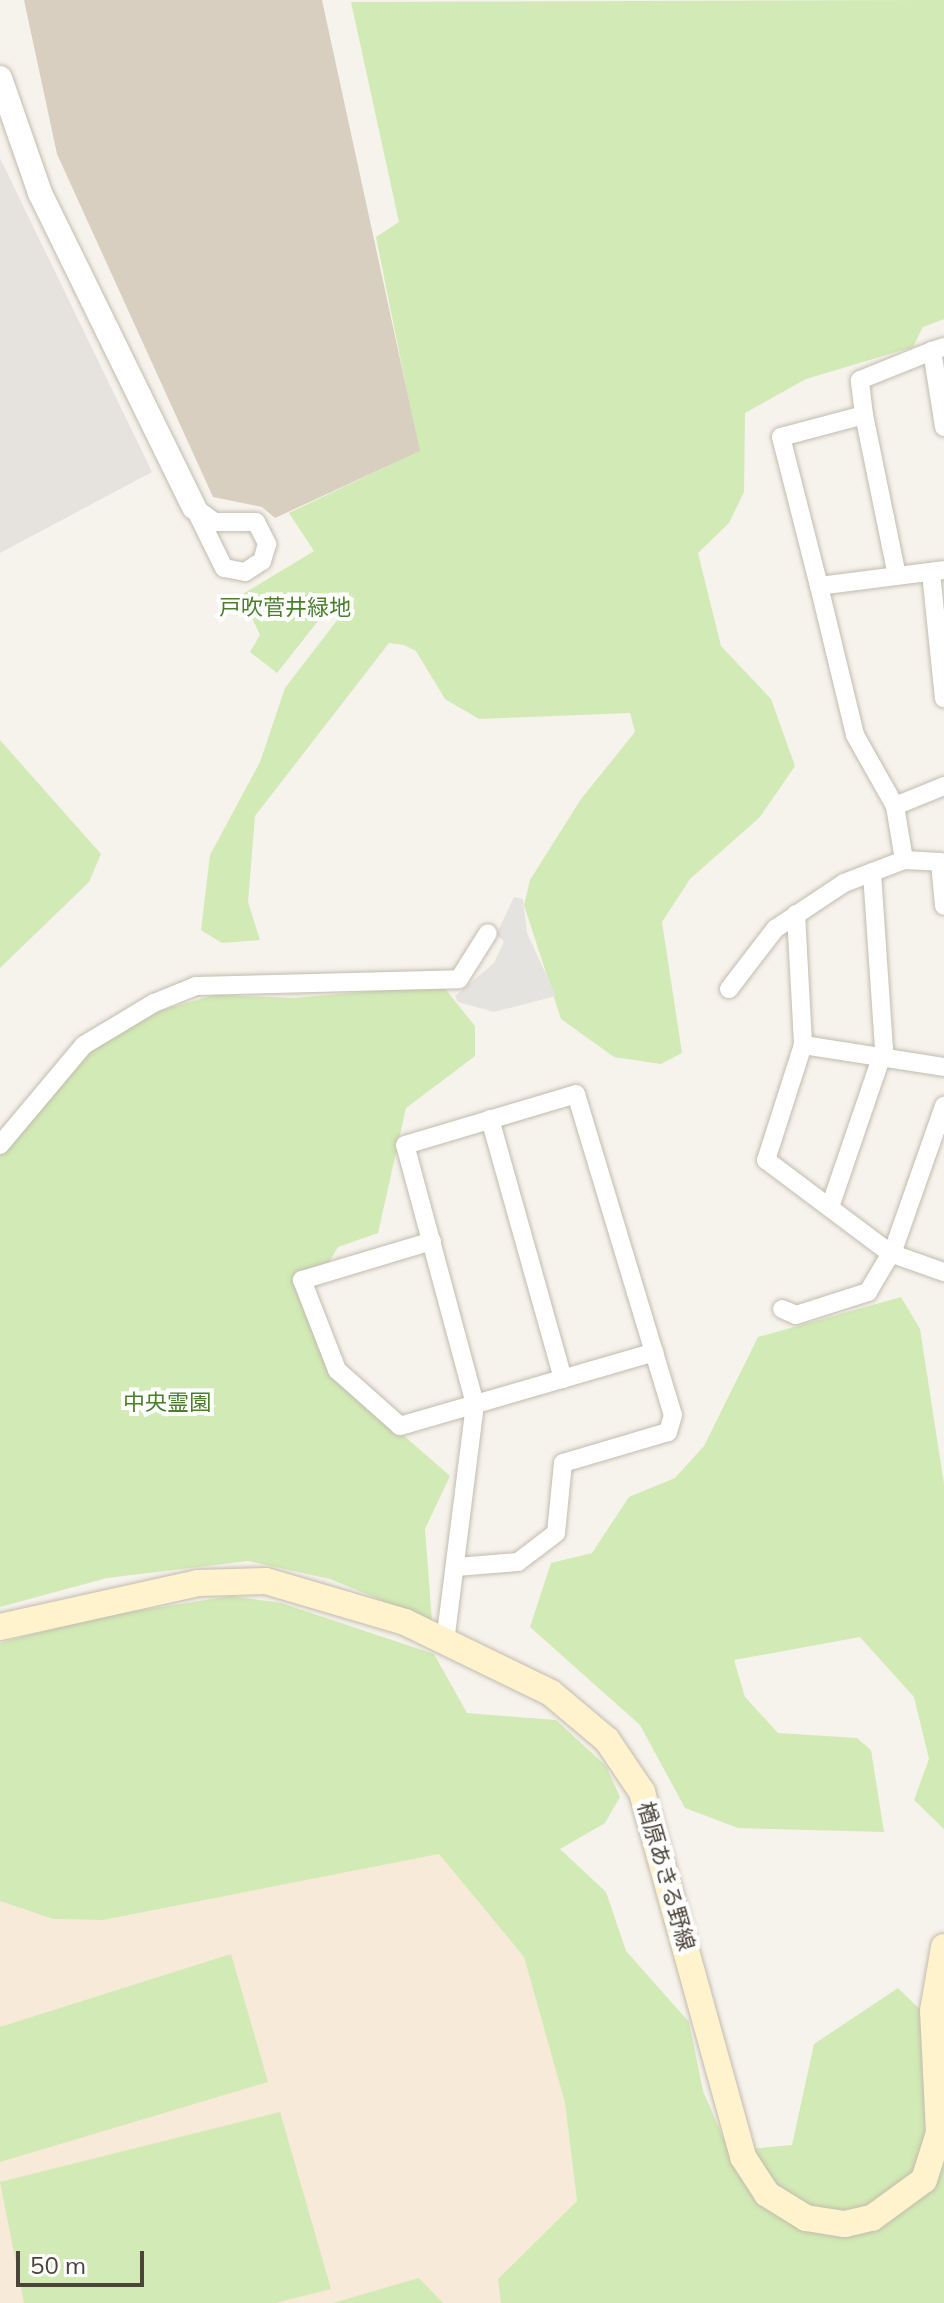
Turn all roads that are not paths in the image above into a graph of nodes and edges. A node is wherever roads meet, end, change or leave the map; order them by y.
1 (0, 78) edge
2 (938, 349) edge
3 (864, 415) junction
4 (944, 427) edge
5 (194, 507) dead end
6 (937, 572) edge
7 (897, 576) junction
8 (819, 586) junction
9 (944, 698) edge
10 (944, 786) edge
11 (895, 806) junction
12 (904, 860) junction
13 (872, 872) junction
14 (944, 906) edge
15 (796, 914) junction
16 (488, 933) dead end
17 (729, 989) dead end
18 (803, 1045) junction
19 (882, 1058) junction
20 (944, 1067) edge
21 (944, 1106) edge
22 (490, 1119) junction
23 (0, 1145) edge
24 (830, 1207) junction
25 (432, 1241) junction
26 (890, 1253) junction
27 (944, 1272) edge
28 (782, 1309) dead end
29 (654, 1352) junction
30 (563, 1379) junction
31 (475, 1404) junction
32 (456, 1567) junction
33 (0, 1627) edge
34 (445, 1642) junction
35 (944, 1947) edge

1 - 5 street
2 - 3 street
2 - 4 street
3 - 7 street
3 - 8 street
6 - 7 street
6 - 9 street
7 - 8 street
8 - 11 street
10 - 11 street
11 - 12 street
12 - 13 street
12 - 14 street
13 - 15 street
13 - 19 street
15 - 17 street
15 - 18 street
16 - 23 street
18 - 19 street
18 - 24 street
19 - 20 street
19 - 24 street
21 - 26 street
22 - 25 street
22 - 29 street
22 - 30 street
24 - 26 street
25 - 31 street
25 - 31 street
26 - 27 street
26 - 28 street
29 - 30 street
29 - 32 street
30 - 31 street
31 - 32 street
32 - 34 street
33 - 34 main road, 楢原あきる野線
34 - 35 main road, 楢原あきる野線

